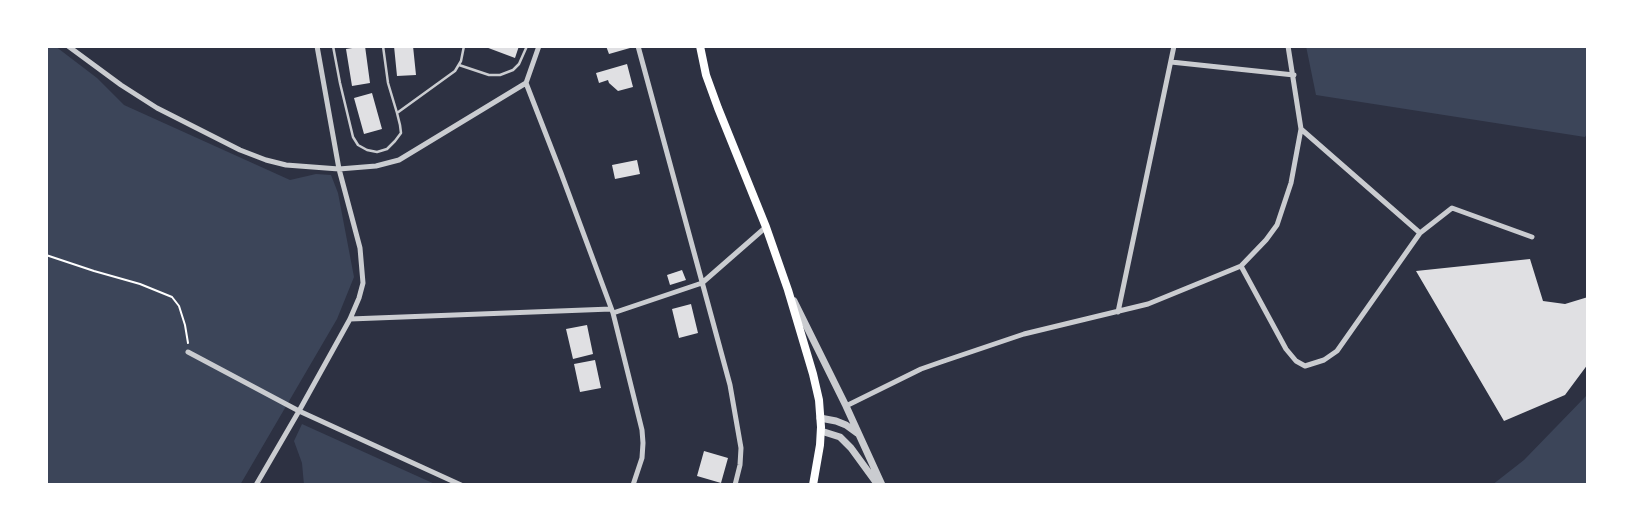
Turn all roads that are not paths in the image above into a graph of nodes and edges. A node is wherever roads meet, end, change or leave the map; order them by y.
1 (68, 46) edge
2 (317, 46) edge
3 (333, 46) edge
4 (383, 46) edge
5 (464, 46) edge
6 (527, 46) edge
7 (539, 46) edge
8 (638, 46) edge
9 (700, 46) edge
10 (1174, 46) edge
11 (1288, 46) edge
12 (1171, 62) junction
13 (458, 65) junction
14 (1294, 75) junction
15 (526, 83) junction
16 (397, 114) junction
17 (1301, 129) junction
18 (339, 169) junction
19 (766, 227) junction
20 (1420, 233) junction
21 (1532, 237) dead end
22 (1241, 266) junction
23 (702, 283) junction
24 (788, 290) junction
25 (612, 311) junction
26 (1118, 312) junction
27 (350, 319) junction
28 (188, 352) road end
29 (846, 406) junction
30 (299, 412) junction
31 (820, 418) junction
32 (821, 431) junction
33 (860, 435) junction
34 (256, 485) edge
35 (460, 485) edge
36 (633, 485) edge
37 (735, 485) edge
38 (813, 485) edge
39 (878, 485) edge
40 (882, 485) edge

1 - 18 street
2 - 18 street
3 - 16 lane
4 - 16 lane
5 - 13 lane
6 - 13 lane
7 - 15 street
8 - 23 street
9 - 19 main road
10 - 12 street
11 - 14 street
12 - 14 street
12 - 26 street
13 - 16 lane
14 - 17 street
15 - 18 street
15 - 25 street
17 - 20 street
17 - 22 street
18 - 27 street
19 - 23 street
19 - 24 main road
20 - 21 street
20 - 22 street
22 - 26 street
23 - 25 street
23 - 37 street
24 - 29 street
24 - 31 main road
25 - 27 street
25 - 36 street
26 - 29 street
27 - 30 street
28 - 30 street
29 - 33 street
30 - 34 street
30 - 35 street
31 - 32 main road
31 - 33 street
32 - 38 main road
32 - 39 street
33 - 40 street

